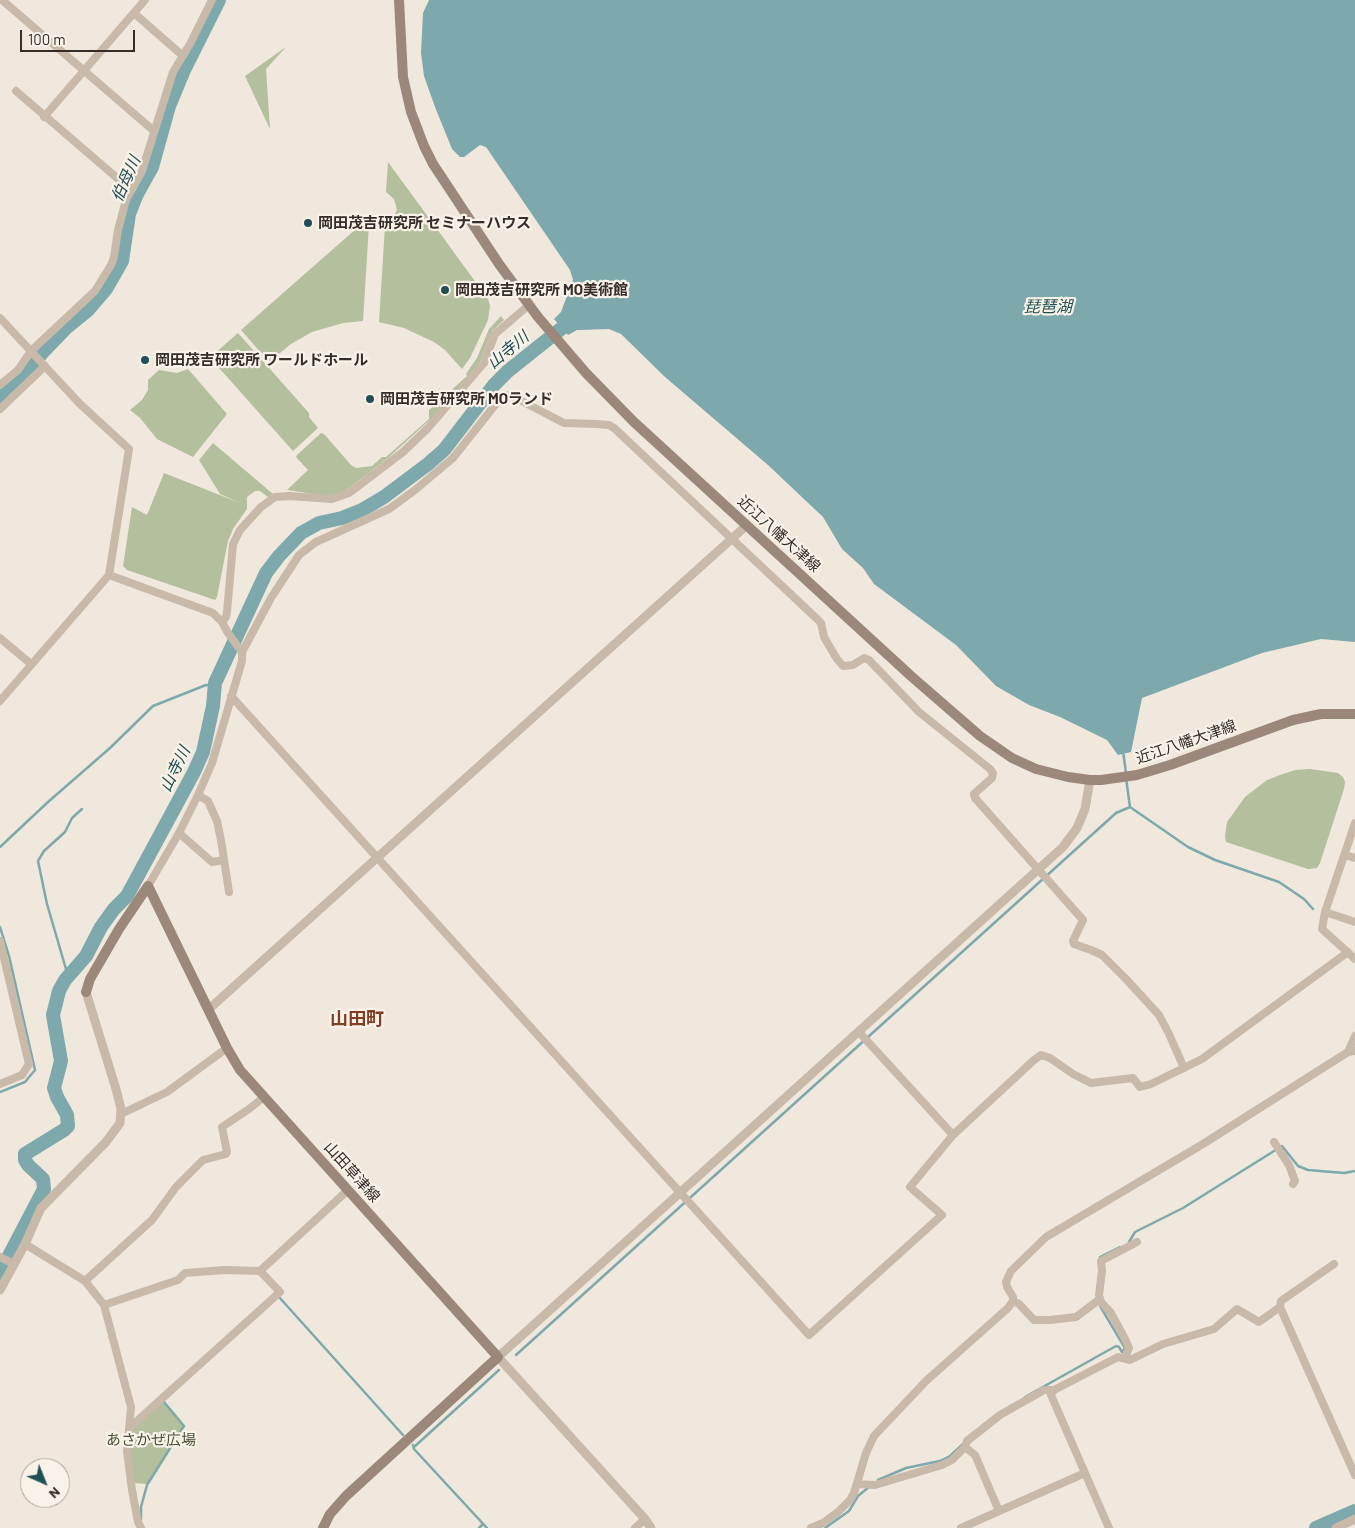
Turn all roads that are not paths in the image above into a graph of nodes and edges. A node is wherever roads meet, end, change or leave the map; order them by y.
1 (2, 0) edge
2 (145, 0) edge
3 (212, 0) edge
4 (399, 0) edge
5 (134, 13) junction
6 (183, 56) junction
7 (85, 71) junction
8 (16, 92) dead end
9 (44, 117) junction
10 (154, 131) junction
11 (131, 190) junction
12 (529, 305) junction
13 (0, 318) edge
14 (31, 351) junction
15 (45, 366) junction
16 (0, 385) edge
17 (0, 409) edge
18 (746, 525) junction
19 (731, 539) junction
20 (109, 575) junction
21 (222, 622) junction
22 (0, 638) edge
23 (241, 649) junction
24 (31, 664) junction
25 (231, 696) junction
26 (0, 701) edge
27 (1355, 714) edge
28 (1090, 780) junction
29 (198, 795) junction
30 (1355, 823) edge
31 (179, 833) junction
32 (1345, 854) junction
33 (377, 858) junction
34 (1355, 858) edge
35 (224, 860) junction
36 (1044, 875) junction
37 (148, 886) junction
38 (229, 892) dead end
39 (1325, 912) junction
40 (1355, 922) edge
41 (0, 941) edge
42 (1348, 952) junction
43 (1355, 958) edge
44 (86, 992) joint
45 (209, 1009) junction
46 (1355, 1036) edge
47 (864, 1037) junction
48 (227, 1048) junction
49 (1352, 1052) edge
50 (1184, 1068) junction
51 (0, 1084) edge
52 (264, 1097) junction
53 (122, 1114) junction
54 (953, 1135) junction
55 (1274, 1142) dead end
56 (1293, 1184) dead end
57 (348, 1190) junction
58 (685, 1199) junction
59 (1136, 1242) dead end
60 (25, 1244) junction
61 (0, 1256) edge
62 (14, 1264) junction
63 (1334, 1264) dead end
64 (260, 1271) junction
65 (85, 1281) junction
66 (0, 1290) edge
67 (1100, 1298) junction
68 (1013, 1301) junction
69 (104, 1305) junction
70 (1280, 1308) junction
71 (498, 1357) junction
72 (1125, 1358) junction
73 (1054, 1390) junction
74 (130, 1426) junction
75 (966, 1447) junction
76 (1085, 1473) junction
77 (1355, 1475) edge
78 (857, 1484) junction
79 (999, 1511) junction
80 (645, 1519) junction
81 (1355, 1519) edge
82 (142, 1528) edge
83 (323, 1528) edge
84 (635, 1528) edge
85 (650, 1528) edge
86 (811, 1528) edge
87 (961, 1528) edge
88 (1109, 1528) edge
89 (1336, 1528) edge

1 - 7 street
2 - 5 street
3 - 6 street
4 - 12 main road, 近江八幡大津線
5 - 6 street
5 - 7 street
6 - 10 street
7 - 9 street
7 - 10 street
8 - 9 street
9 - 11 street
10 - 11 street
11 - 14 street
12 - 18 main road, 近江八幡大津線
12 - 21 street
13 - 14 street
14 - 15 street
14 - 16 street
15 - 17 street
15 - 20 street
18 - 19 street
18 - 28 main road, 近江八幡大津線
19 - 23 street
19 - 33 street
19 - 36 street
20 - 21 street
20 - 24 street
21 - 23 street
22 - 24 street
23 - 25 street
24 - 26 street
25 - 29 street
25 - 33 street
27 - 28 main road, 近江八幡大津線
28 - 36 street
29 - 31 street
29 - 35 street
30 - 32 street
31 - 35 street
31 - 37 street
32 - 34 street
32 - 39 street
33 - 45 street
33 - 58 street
35 - 38 street
36 - 47 street
36 - 50 street
37 - 44 main road
37 - 45 main road, 山田草津線
39 - 40 street
39 - 42 street
41 - 51 street
42 - 43 street
42 - 50 street
44 - 53 street
45 - 48 main road, 山田草津線
46 - 49 street
47 - 54 street
47 - 58 street
48 - 52 main road, 山田草津線
48 - 53 street
49 - 68 street
50 - 54 street
52 - 57 main road, 山田草津線
52 - 65 street
53 - 60 street
54 - 58 street
55 - 56 street
57 - 64 street
57 - 71 main road, 山田草津線
58 - 71 street
59 - 67 street
60 - 62 street
60 - 65 street
61 - 62 street
62 - 66 street
63 - 70 street
64 - 69 street
64 - 74 street
65 - 69 street
67 - 68 street
67 - 72 street
68 - 78 street
69 - 74 street
70 - 72 street
70 - 77 street
71 - 80 street
71 - 83 main road
72 - 73 street
73 - 75 street
73 - 76 street
74 - 82 street
75 - 78 street
75 - 79 street
76 - 79 street
76 - 88 street
78 - 86 street
79 - 87 street
80 - 84 street
80 - 85 street
81 - 89 street

